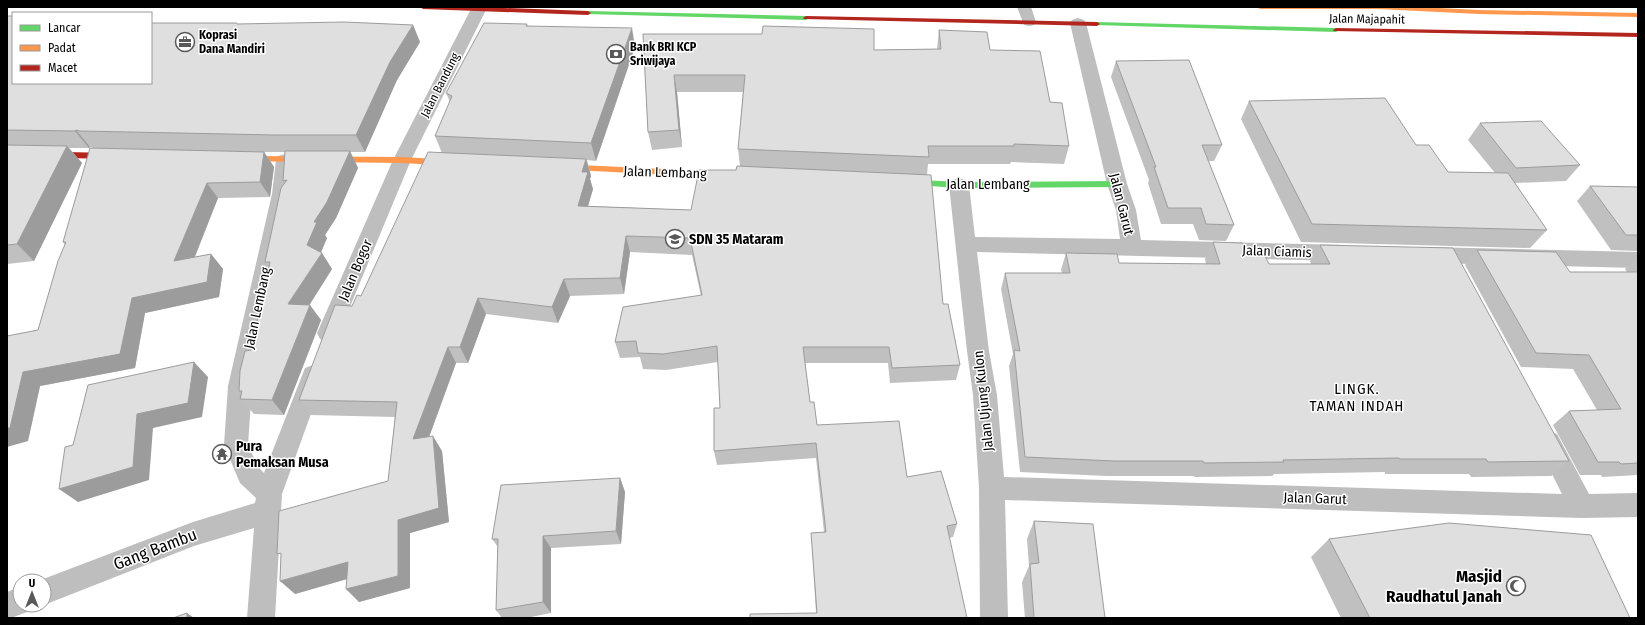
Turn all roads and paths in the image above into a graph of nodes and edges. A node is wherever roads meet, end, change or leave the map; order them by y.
1 (423, 7) edge
2 (433, 7) edge
3 (1024, 7) edge
4 (1260, 7) edge
5 (1378, 7) edge
6 (478, 10) junction
7 (1638, 15) edge
8 (1029, 22) junction
9 (1078, 23) junction
10 (1638, 35) edge
11 (7, 154) edge
12 (126, 157) edge
13 (229, 159) edge
14 (284, 160) junction
15 (402, 160) junction
16 (466, 163) edge
17 (545, 167) edge
18 (736, 175) edge
19 (896, 182) edge
20 (1117, 184) junction
21 (959, 185) junction
22 (966, 244) junction
23 (1132, 247) junction
24 (1361, 253) edge
25 (1408, 255) edge
26 (1448, 256) junction
27 (1638, 260) edge
28 (1459, 276) edge
29 (1539, 425) edge
30 (992, 488) junction
31 (268, 503) junction
32 (1638, 505) edge
33 (1582, 506) junction
34 (52, 589) edge
35 (261, 618) edge
36 (994, 618) edge

1 - 2 main road, Jalan Majapahit
2 - 6 main road, Jalan Majapahit
3 - 8 lane
4 - 5 main road
5 - 7 main road
6 - 8 main road, Jalan Majapahit
6 - 15 street, Jalan Bandung
8 - 9 main road, Jalan Majapahit
9 - 10 main road, Jalan Majapahit
9 - 20 street, Jalan Garut
11 - 12 main road
13 - 14 main road
14 - 15 main road
14 - 31 street, Jalan Lembang
15 - 16 main road
15 - 31 street, Jalan Bogor
17 - 18 main road, Jalan Lembang
19 - 21 main road, Jalan Lembang
20 - 21 main road, Jalan Lembang
20 - 23 street, Jalan Garut
21 - 22 street, Jalan Ujung Kulon
22 - 23 street, Jalan Garut
22 - 30 street, Jalan Ujung Kulon
23 - 24 street, Jalan Ciamis
25 - 26 street
26 - 27 street
26 - 28 street
29 - 33 street
30 - 33 street, Jalan Garut
30 - 36 street, Jalan Ujung Kulon
31 - 34 street, Gang Bambu
31 - 35 street, Jalan Bogor
32 - 33 street, Jalan Garut

